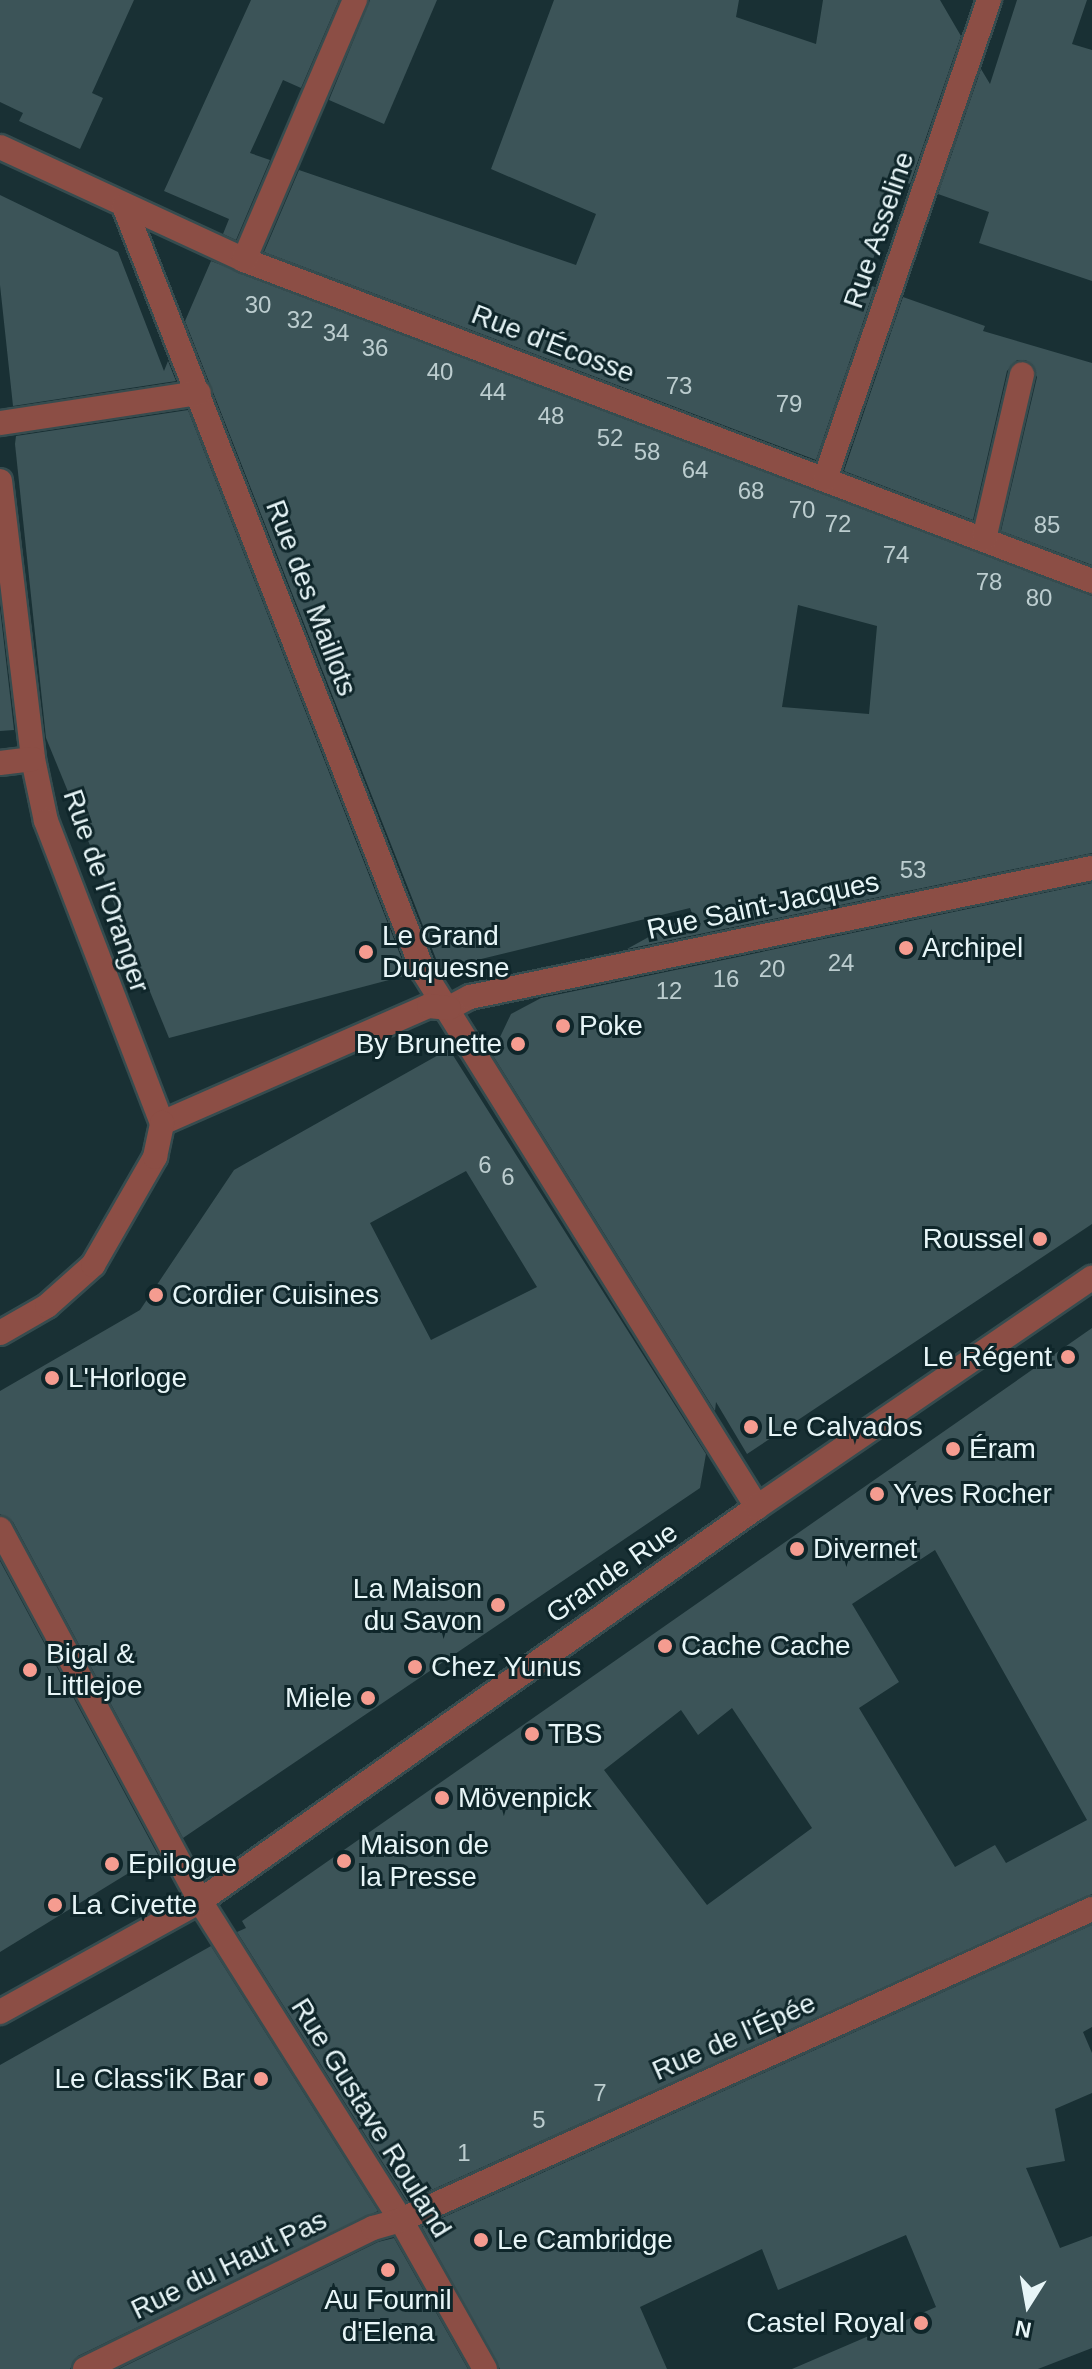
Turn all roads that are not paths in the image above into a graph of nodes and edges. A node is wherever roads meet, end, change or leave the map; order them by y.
1 (355, 0) edge
2 (989, 0) edge
3 (0, 147) edge
4 (124, 206) junction
5 (244, 260) junction
6 (1022, 374) dead end
7 (199, 393) junction
8 (0, 423) edge
9 (825, 479) junction
10 (0, 481) edge
11 (984, 539) junction
12 (1092, 581) edge
13 (33, 759) junction
14 (0, 763) edge
15 (1092, 868) edge
16 (449, 1008) junction
17 (162, 1123) junction
18 (1092, 1278) edge
19 (0, 1333) edge
20 (757, 1507) junction
21 (0, 1529) edge
22 (200, 1901) junction
23 (1092, 1909) edge
24 (0, 2012) edge
25 (401, 2220) junction
26 (85, 2369) edge
27 (485, 2369) edge

1 - 5 street
2 - 9 street, Rue Asseline
3 - 4 street, Rue d'Écosse
4 - 5 street, Rue d'Écosse
4 - 7 street, Rue des Maillots
5 - 9 street, Rue d'Écosse
6 - 11 street
7 - 8 street
7 - 16 street, Rue des Maillots
9 - 11 street, Rue d'Écosse
10 - 13 street, Rue de l'Oranger
11 - 12 street, Rue d'Écosse
13 - 14 street
13 - 17 street, Rue de l'Oranger
15 - 16 street, Rue Saint-Jacques
16 - 17 street, Rue Saint-Jacques
16 - 20 street, Rue des Maillots
17 - 19 street
18 - 20 street, Grande Rue
20 - 22 street, Grande Rue
21 - 22 street, Rue Gustave Rouland
22 - 24 street, Grande Rue
22 - 25 street, Rue Gustave Rouland
23 - 25 street, Rue de l'Épée
25 - 26 street, Rue du Haut Pas
25 - 27 street, Rue Gustave Rouland

